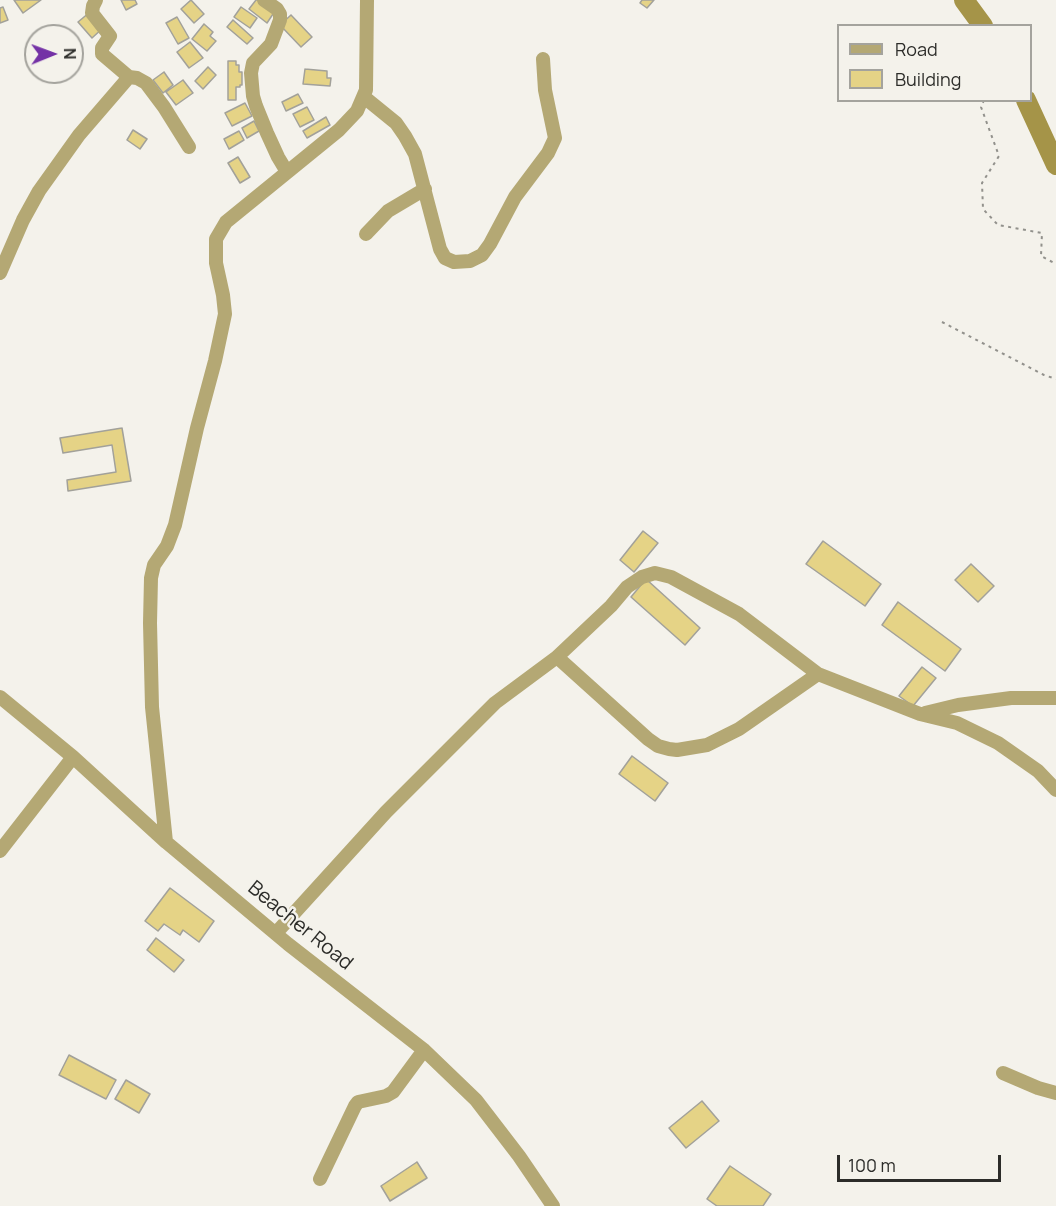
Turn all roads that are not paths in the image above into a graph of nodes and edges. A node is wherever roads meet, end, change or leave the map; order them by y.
1 (96, 0) edge
2 (264, 0) edge
3 (367, 0) edge
4 (543, 59) dead end
5 (129, 77) junction
6 (364, 97) junction
7 (189, 147) dead end
8 (287, 172) junction
9 (425, 189) junction
10 (366, 234) dead end
11 (0, 273) edge
12 (557, 657) junction
13 (819, 674) junction
14 (0, 697) edge
15 (1056, 698) edge
16 (958, 705) junction
17 (920, 714) junction
18 (957, 723) junction
19 (73, 757) junction
20 (1056, 790) edge
21 (166, 842) junction
22 (0, 851) edge
23 (276, 933) junction
24 (424, 1050) junction
25 (1003, 1073) dead end
26 (1056, 1093) edge
27 (320, 1179) dead end
28 (553, 1206) edge

1 - 5 street
2 - 8 street
3 - 6 street
4 - 9 street
5 - 7 street
5 - 11 street
6 - 8 street
6 - 9 street
8 - 21 street
9 - 10 street
12 - 13 street
12 - 13 street
12 - 23 street
13 - 17 street
14 - 19 street, Beacher Road
15 - 16 street
16 - 17 street
16 - 18 street
17 - 18 street
18 - 20 street
19 - 21 street, Beacher Road
19 - 22 street
21 - 23 street, Beacher Road
23 - 24 street, Beacher Road
24 - 27 street
24 - 28 street, Beacher Road
25 - 26 street

